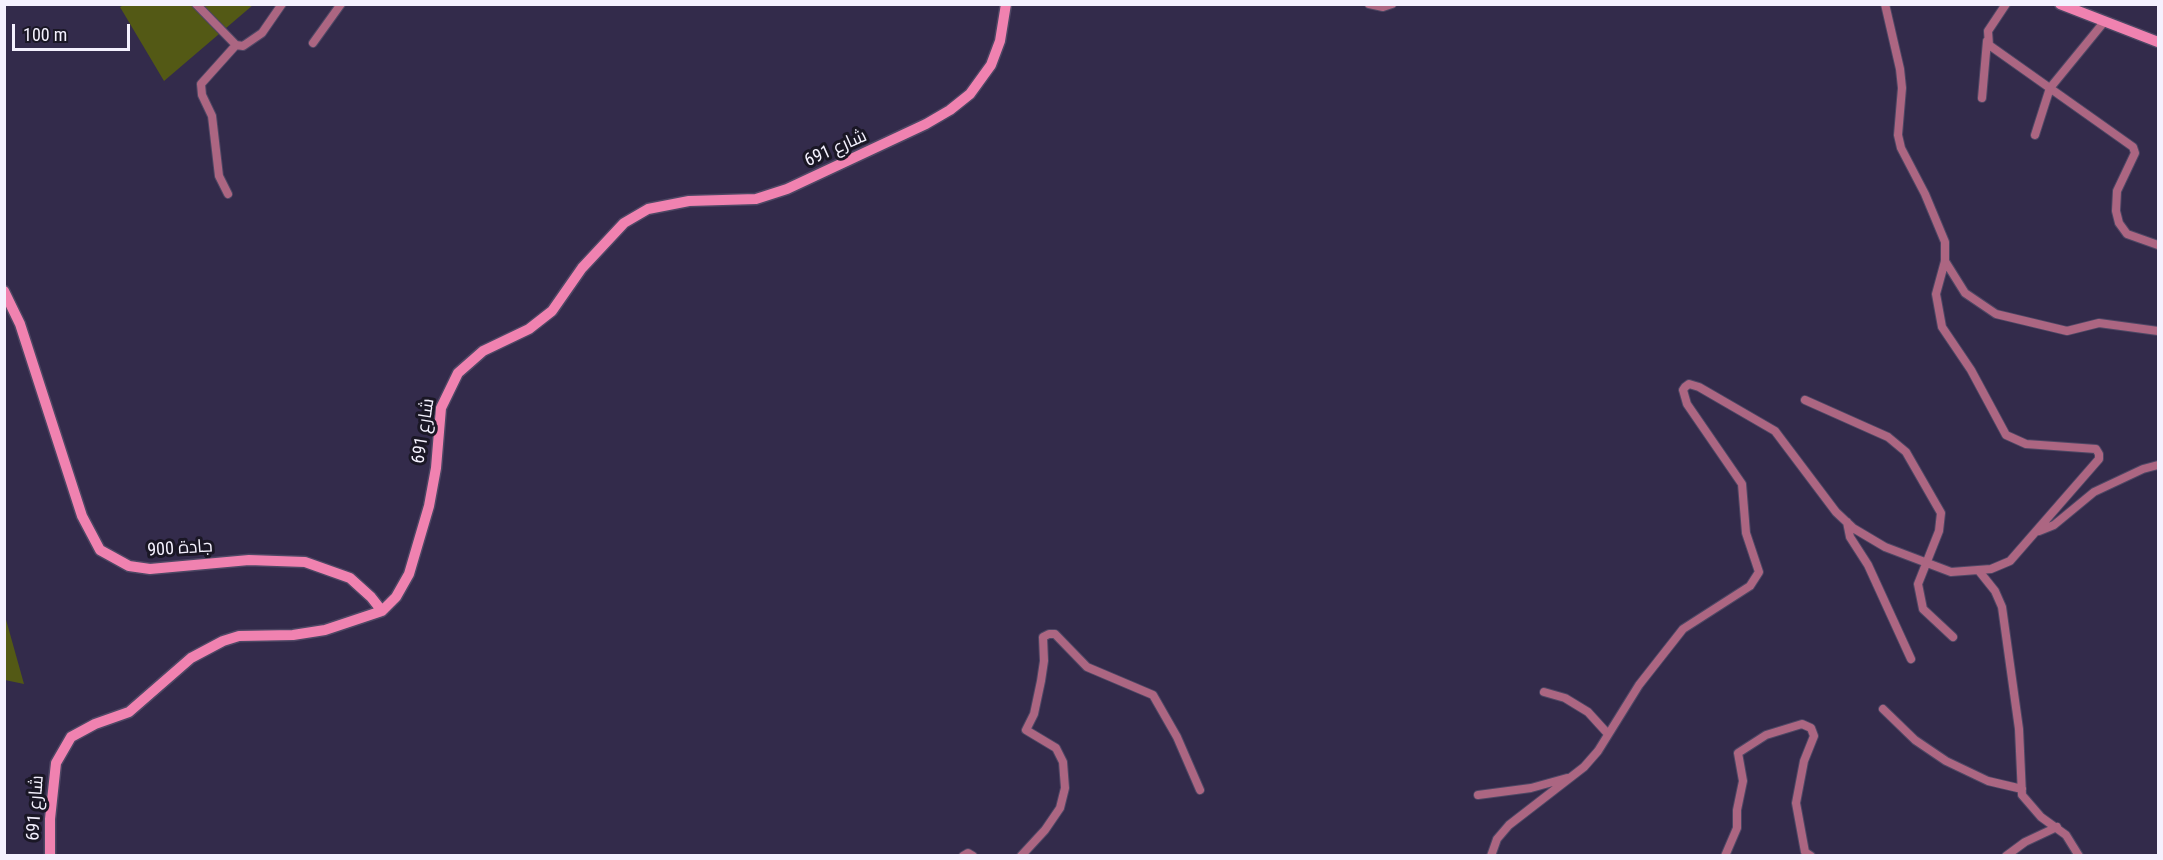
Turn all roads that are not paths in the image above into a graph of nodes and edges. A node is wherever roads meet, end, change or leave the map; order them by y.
1 (196, 4) edge
2 (282, 4) edge
3 (340, 4) edge
4 (1006, 4) edge
5 (1369, 4) edge
6 (1392, 4) edge
7 (1885, 4) edge
8 (2006, 4) edge
9 (2060, 4) edge
10 (2104, 22) junction
11 (1987, 41) junction
12 (2158, 42) edge
13 (313, 43) dead end
14 (236, 45) junction
15 (2050, 88) junction
16 (1982, 98) dead end
17 (2035, 135) dead end
18 (228, 194) dead end
19 (2158, 245) edge
20 (1945, 261) junction
21 (4, 291) edge
22 (2158, 331) edge
23 (1805, 400) dead end
24 (2158, 465) edge
25 (1847, 522) junction
26 (2037, 532) junction
27 (1928, 562) junction
28 (1979, 571) junction
29 (382, 611) junction
30 (1953, 637) dead end
31 (1911, 659) dead end
32 (1544, 692) dead end
33 (1883, 709) dead end
34 (1608, 734) junction
35 (1569, 778) junction
36 (2022, 789) junction
37 (1200, 790) dead end
38 (1478, 795) dead end
39 (2057, 827) junction
40 (50, 855) edge
41 (963, 855) edge
42 (973, 855) edge
43 (1021, 855) edge
44 (1491, 855) edge
45 (1725, 855) edge
46 (1811, 855) edge
47 (2006, 855) edge
48 (2079, 855) edge

1 - 14 street
2 - 14 street
3 - 13 street
4 - 29 main road, شارع 691
5 - 6 street
7 - 20 street
8 - 11 street
9 - 10 main road
10 - 12 main road
10 - 15 street
11 - 15 street
11 - 16 street
14 - 18 street
15 - 17 street
15 - 19 street
20 - 22 street
20 - 26 street
21 - 29 main road, جادة 900
23 - 27 street
24 - 26 street
25 - 27 street
25 - 31 street
25 - 34 street
26 - 28 street
27 - 28 street
27 - 30 street
28 - 36 street
29 - 40 main road, شارع 691
32 - 34 street
33 - 36 street
34 - 35 street
35 - 38 street
35 - 44 street
36 - 39 street
37 - 43 street
39 - 47 street
39 - 48 street
41 - 42 street
45 - 46 street

